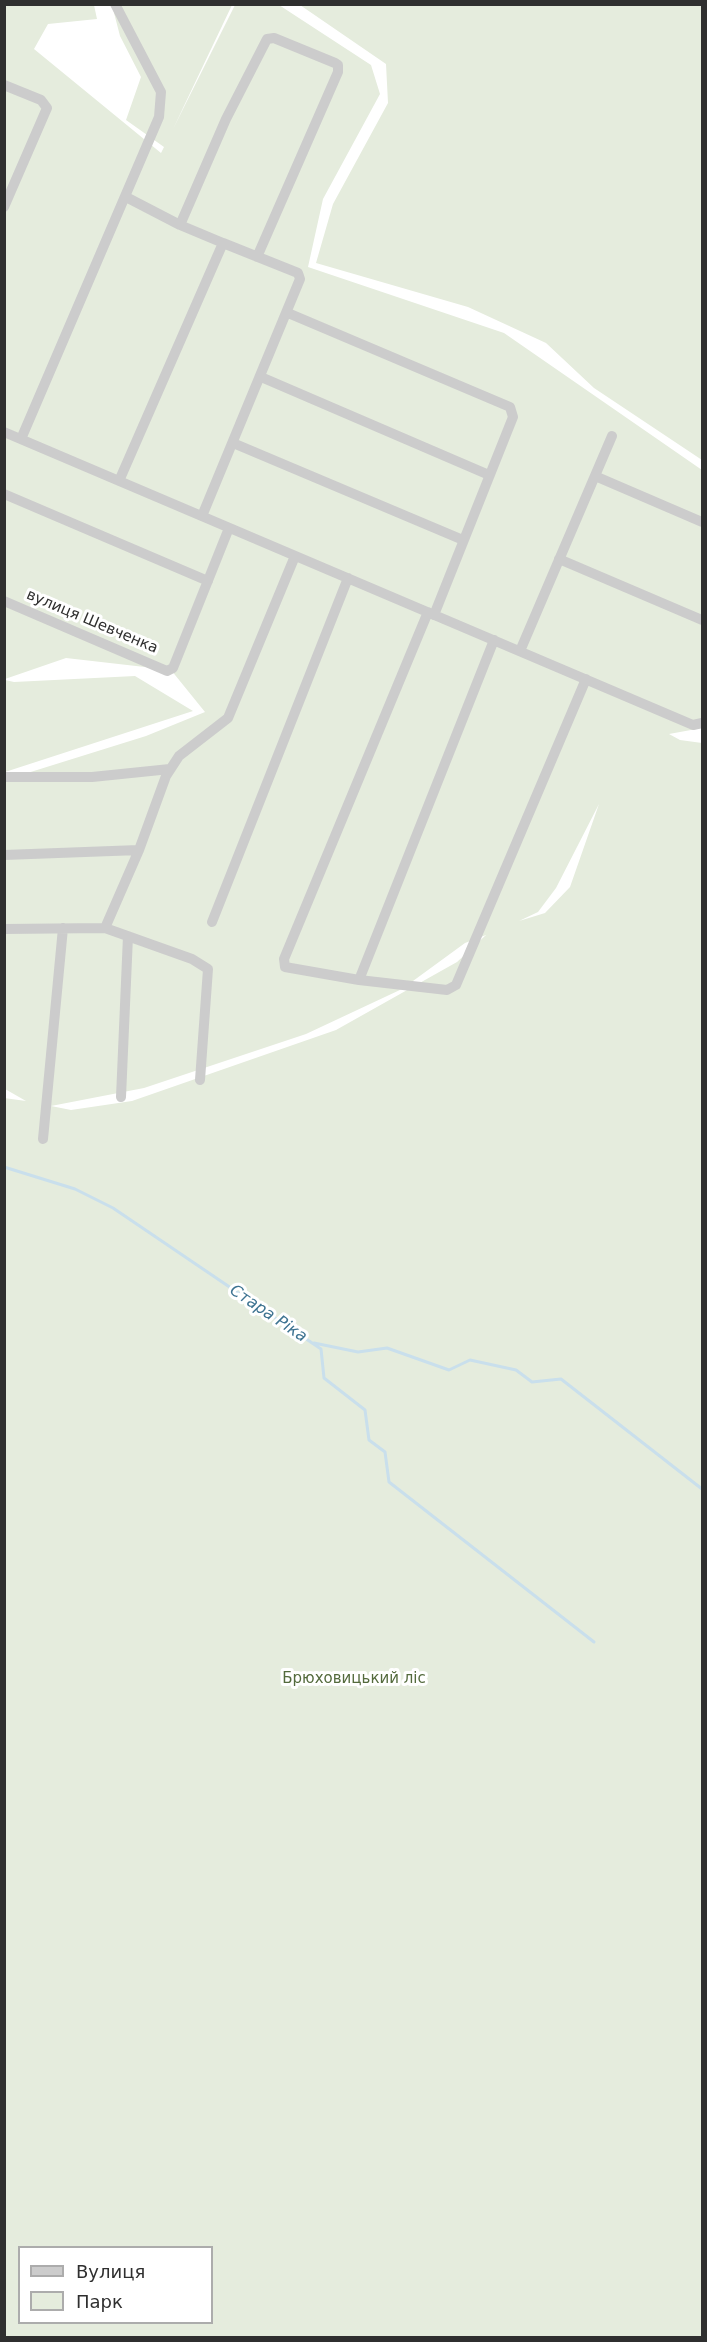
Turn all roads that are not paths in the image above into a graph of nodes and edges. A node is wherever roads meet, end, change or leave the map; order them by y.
1 (115, 4) edge
2 (4, 85) edge
3 (126, 197) junction
4 (4, 207) edge
5 (180, 225) junction
6 (222, 243) junction
7 (257, 257) junction
8 (288, 313) junction
9 (261, 377) junction
10 (4, 432) edge
11 (612, 436) dead end
12 (21, 439) junction
13 (233, 443) junction
14 (489, 475) junction
15 (595, 476) junction
16 (119, 481) junction
17 (4, 494) edge
18 (202, 516) junction
19 (702, 522) edge
20 (229, 528) junction
21 (463, 540) junction
22 (295, 556) junction
23 (559, 559) junction
24 (348, 578) junction
25 (208, 581) junction
26 (4, 601) edge
27 (431, 613) junction
28 (702, 620) edge
29 (494, 640) junction
30 (520, 651) junction
31 (586, 679) junction
32 (702, 723) edge
33 (170, 769) junction
34 (4, 777) edge
35 (139, 850) junction
36 (4, 855) edge
37 (212, 922) dead end
38 (63, 928) junction
39 (105, 928) junction
40 (4, 929) edge
41 (128, 936) junction
42 (360, 980) junction
43 (200, 1080) dead end
44 (121, 1097) dead end
45 (44, 1139) dead end

1 - 3 street
2 - 4 street
3 - 5 street
3 - 12 street
5 - 6 street
5 - 7 street
6 - 7 street
6 - 16 street
7 - 8 street
8 - 9 street
8 - 14 street
9 - 13 street
9 - 14 street
10 - 12 street
11 - 15 street
12 - 16 street
13 - 18 street
13 - 21 street
14 - 21 street
15 - 19 street
15 - 23 street
16 - 18 street
17 - 25 street
18 - 20 street
20 - 22 street
20 - 25 street
21 - 27 street
22 - 24 street
22 - 33 street
23 - 28 street
23 - 30 street
24 - 27 street
24 - 37 street
25 - 26 street, вулиця Шевченка
27 - 29 street
27 - 42 street
29 - 30 street
29 - 42 street
30 - 31 street
31 - 32 street
31 - 42 street
33 - 34 street
33 - 35 street
35 - 36 street
35 - 39 street
38 - 39 street
38 - 40 street
38 - 45 street
39 - 41 street
41 - 43 street
41 - 44 street

